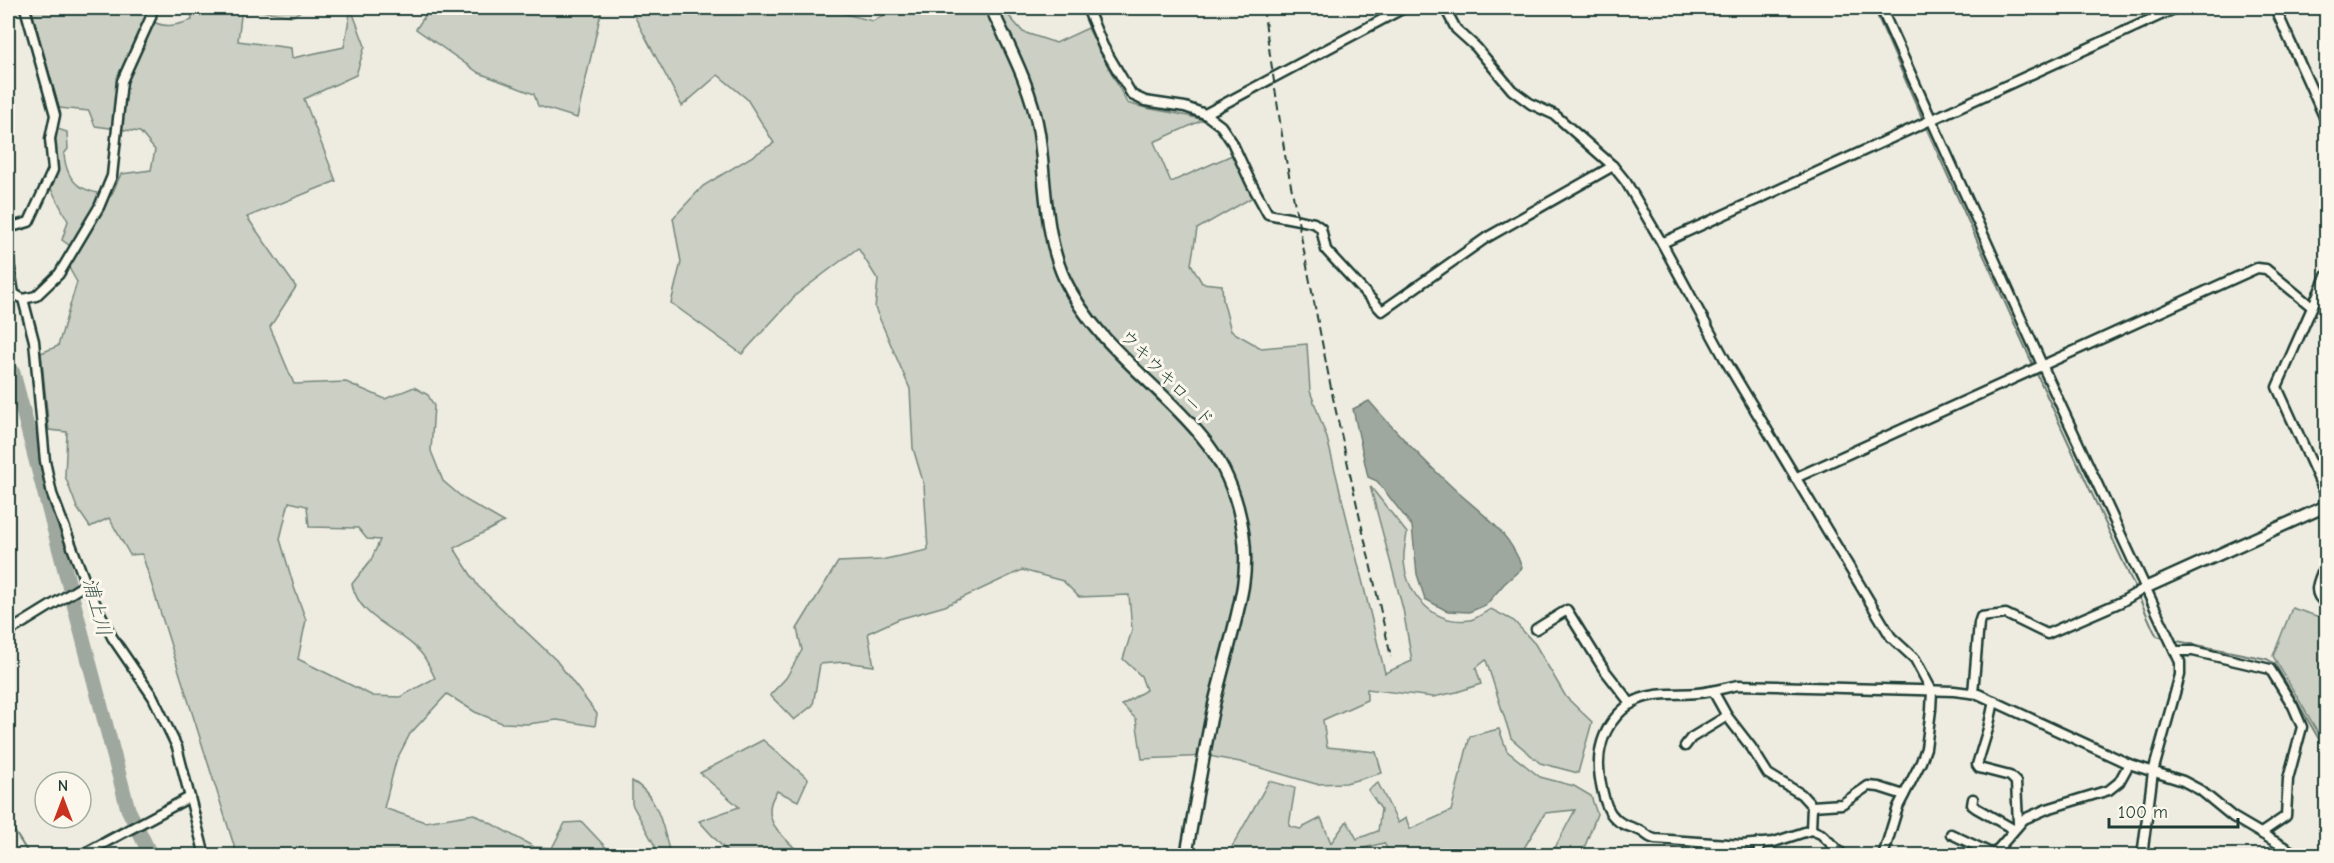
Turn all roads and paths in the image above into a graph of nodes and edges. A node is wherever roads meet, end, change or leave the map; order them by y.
1 (24, 8) edge
2 (152, 8) edge
3 (991, 8) edge
4 (1087, 8) edge
5 (1404, 8) edge
6 (1445, 8) edge
7 (1881, 8) edge
8 (2176, 8) edge
9 (2275, 8) edge
10 (1205, 114) junction
11 (1931, 121) junction
12 (2326, 121) edge
13 (1613, 166) junction
14 (8, 228) edge
15 (1662, 243) junction
16 (8, 256) edge
17 (2326, 276) edge
18 (11, 295) edge
19 (23, 299) junction
20 (2312, 307) junction
21 (2042, 368) junction
22 (1795, 478) junction
23 (2325, 510) edge
24 (2326, 565) edge
25 (86, 584) junction
26 (2140, 591) junction
27 (2326, 603) edge
28 (1536, 629) dead end
29 (8, 632) edge
30 (2173, 647) junction
31 (1713, 691) junction
32 (1932, 691) junction
33 (1973, 693) junction
34 (1994, 701) junction
35 (1631, 704) junction
36 (1727, 716) junction
37 (1685, 746) dead end
38 (2129, 764) junction
39 (2153, 772) junction
40 (1904, 795) junction
41 (190, 797) junction
42 (1973, 799) dead end
43 (1812, 806) junction
44 (2015, 826) junction
45 (1811, 830) junction
46 (2261, 833) junction
47 (1951, 834) dead end
48 (1759, 843) junction
49 (80, 855) edge
50 (205, 855) edge
51 (1186, 855) edge
52 (1759, 855) edge
53 (1844, 855) edge
54 (1883, 855) edge
55 (1992, 855) edge
56 (2142, 855) edge
57 (2296, 855) edge
58 (2309, 855) edge

1 - 14 street
2 - 19 street
3 - 51 street, ウキウキロード
4 - 10 street
5 - 10 street
6 - 13 street
7 - 11 street
8 - 11 street
9 - 12 street
10 - 13 street
11 - 15 street
11 - 21 street
13 - 15 street
15 - 22 street
16 - 18 street
17 - 20 street
18 - 19 street
19 - 25 street
20 - 21 street
20 - 23 street
21 - 22 street
21 - 26 street
22 - 32 street
23 - 26 street
24 - 27 street
25 - 29 street
25 - 41 street
26 - 30 street
26 - 33 street
28 - 35 street
30 - 39 street
30 - 46 street
31 - 32 street
31 - 35 street
31 - 36 street
32 - 33 street
32 - 40 street
33 - 34 street
34 - 38 street
34 - 44 street
35 - 48 street
36 - 37 street
36 - 43 street
38 - 39 street
38 - 44 street
39 - 46 street
39 - 56 street
40 - 43 street
40 - 54 street
41 - 49 street
41 - 50 street
42 - 44 street
43 - 45 street
44 - 55 street
45 - 48 street
45 - 53 street
46 - 57 street
47 - 55 street
48 - 52 street
57 - 58 street

